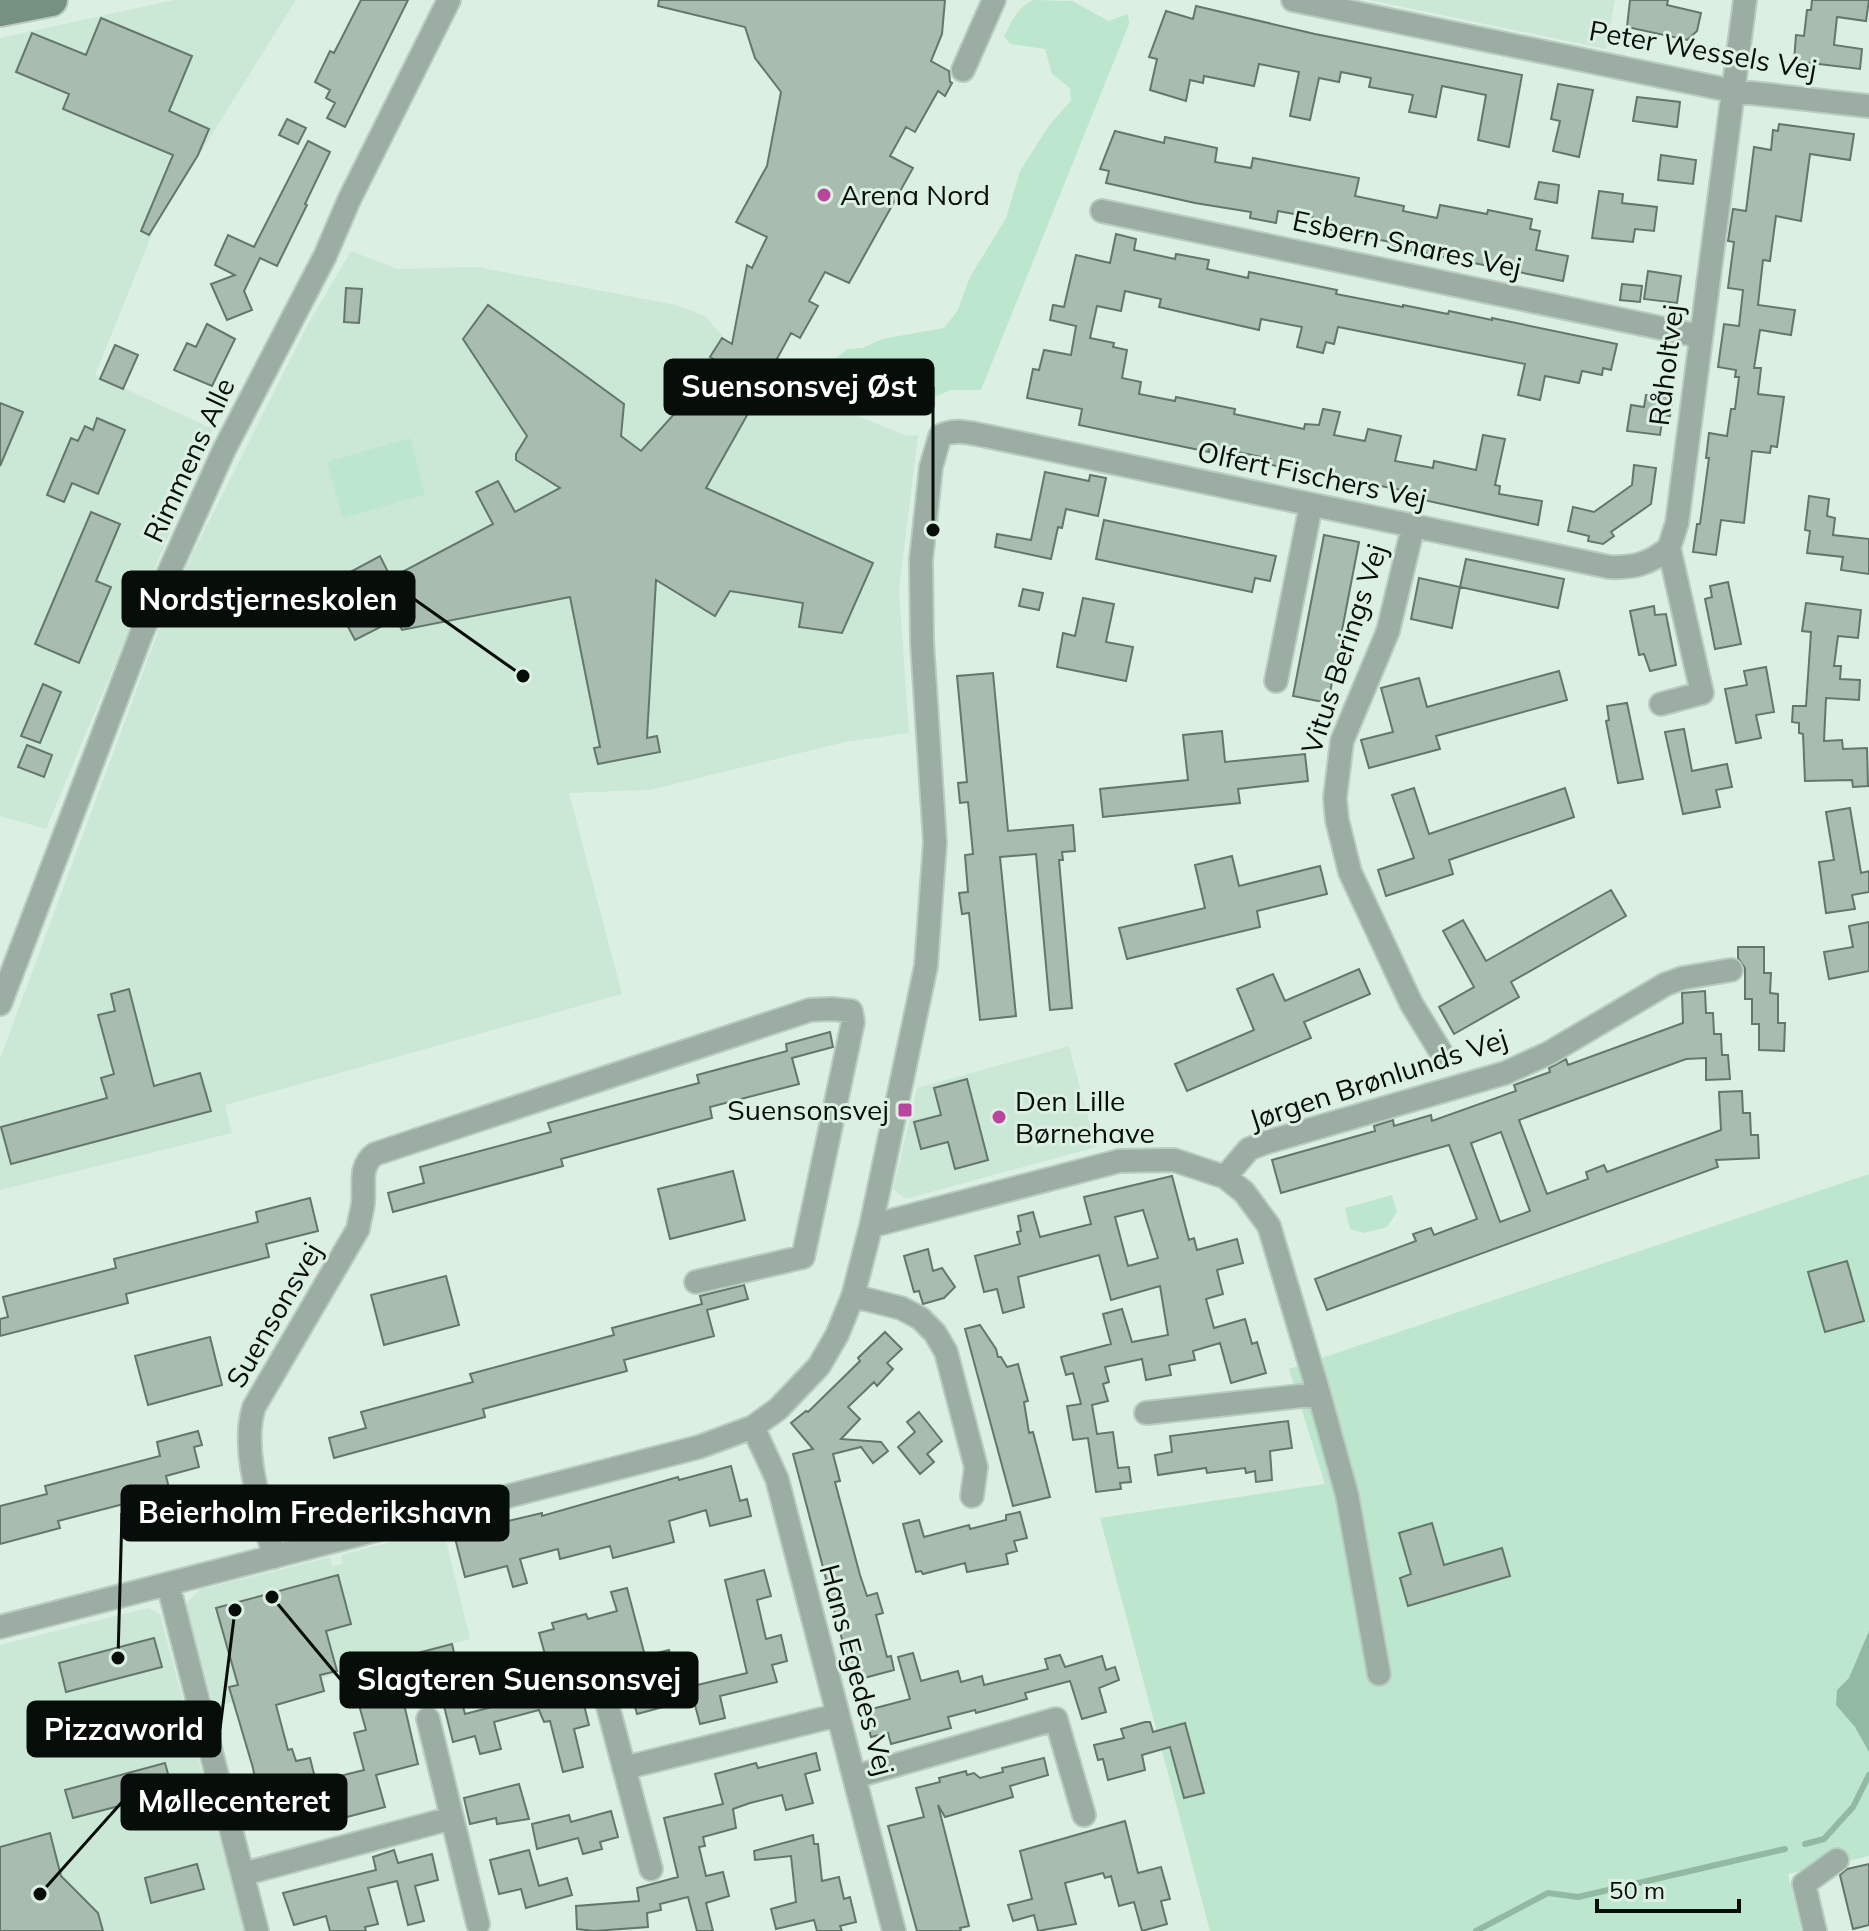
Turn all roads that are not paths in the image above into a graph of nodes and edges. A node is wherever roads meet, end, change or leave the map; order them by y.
1 (51, 0) edge
2 (449, 0) edge
3 (994, 0) edge
4 (1293, 0) edge
5 (1745, 0) edge
6 (0, 10) edge
7 (963, 70) dead end
8 (1733, 91) junction
9 (1869, 106) edge
10 (1102, 211) dead end
11 (1699, 336) junction
12 (1311, 505) junction
13 (1413, 527) junction
14 (1669, 548) junction
15 (1276, 681) dead end
16 (1661, 704) dead end
17 (1731, 970) dead end
18 (0, 1004) edge
19 (1442, 1054) dead end
20 (1225, 1177) junction
21 (871, 1226) junction
22 (696, 1282) dead end
23 (853, 1296) junction
24 (1319, 1394) junction
25 (1146, 1413) dead end
26 (753, 1427) junction
27 (972, 1496) dead end
28 (274, 1557) junction
29 (168, 1584) junction
30 (0, 1627) edge
31 (599, 1673) dead end
32 (1379, 1674) dead end
33 (838, 1715) junction
34 (428, 1719) dead end
35 (624, 1768) junction
36 (854, 1777) junction
37 (1084, 1815) dead end
38 (452, 1818) junction
39 (1837, 1860) dead end
40 (651, 1869) dead end
41 (243, 1874) junction
42 (478, 1924) dead end
43 (257, 1931) edge
44 (894, 1931) edge
45 (1815, 1931) edge

1 - 6 street
2 - 18 street, Rimmens Alle
3 - 7 street
4 - 8 street, Peter Wessels Vej
5 - 8 street, Råholtvej
8 - 9 street, Peter Wessels Vej
8 - 11 street, Råholtvej
10 - 11 street, Esbern Snares Vej
11 - 14 street, Råholtvej
12 - 13 street, Olfert Fischers Vej
12 - 15 street, Vitus Berings Vej
12 - 21 street, Olfert Fischers Vej
13 - 14 street, Olfert Fischers Vej
13 - 19 street, Vitus Berings Vej
14 - 16 street, Råholtvej
17 - 20 street, Jørgen Brønlunds Vej
20 - 21 street
20 - 24 street
21 - 23 street
22 - 28 street, Suensonsvej
23 - 26 street
23 - 27 street
24 - 25 street
24 - 32 street
26 - 28 street
26 - 33 street, Hans Egedes Vej
28 - 29 street
29 - 30 street
29 - 41 street
31 - 35 street
33 - 35 street
33 - 36 street, Hans Egedes Vej
34 - 38 street
35 - 40 street
36 - 37 street
36 - 44 street, Hans Egedes Vej
38 - 41 street
38 - 42 street
39 - 45 street
41 - 43 street

